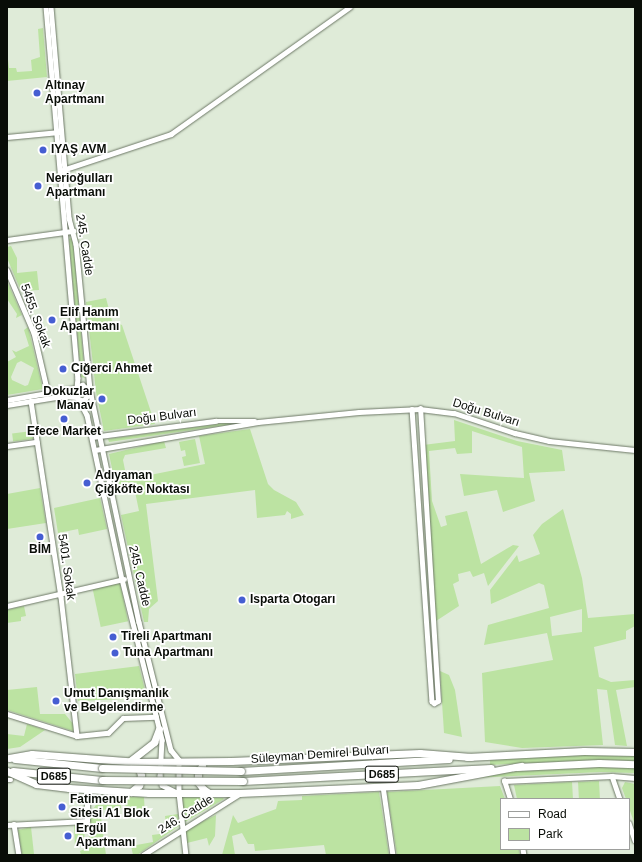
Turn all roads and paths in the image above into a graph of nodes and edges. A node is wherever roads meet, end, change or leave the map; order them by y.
1 (46, 7) edge
2 (52, 7) edge
3 (350, 7) edge
4 (56, 132) junction
5 (62, 132) junction
6 (7, 136) edge
7 (65, 169) junction
8 (59, 171) junction
9 (73, 231) junction
10 (64, 232) junction
11 (7, 240) edge
12 (7, 270) edge
13 (76, 388) junction
14 (90, 392) junction
15 (48, 393) junction
16 (77, 399) junction
17 (7, 400) edge
18 (31, 401) junction
19 (7, 405) edge
20 (412, 409) junction
21 (420, 409) junction
22 (258, 422) junction
23 (98, 436) junction
24 (92, 437) junction
25 (37, 442) junction
26 (7, 446) edge
27 (101, 448) junction
28 (95, 450) junction
29 (635, 450) edge
30 (128, 578) junction
31 (122, 579) junction
32 (60, 593) junction
33 (7, 606) edge
34 (7, 714) edge
35 (156, 717) junction
36 (159, 729) junction
37 (77, 736) junction
38 (635, 752) edge
39 (471, 757) junction
40 (8, 758) edge
41 (179, 760) junction
42 (130, 761) junction
43 (161, 761) junction
44 (212, 761) junction
45 (635, 764) edge
46 (521, 766) junction
47 (7, 771) edge
48 (612, 776) junction
49 (635, 778) edge
50 (382, 786) junction
51 (87, 790) junction
52 (131, 792) junction
53 (179, 793) junction
54 (212, 793) junction
55 (240, 793) junction
56 (510, 798) edge
57 (620, 798) edge
58 (14, 824) junction
59 (7, 825) edge
60 (630, 826) edge
61 (182, 828) junction
62 (635, 840) edge
63 (19, 855) edge
64 (143, 855) edge
65 (186, 855) edge
66 (393, 855) edge

1 - 4 street, 245. Cadde
2 - 5 street, 245. Cadde
3 - 7 street
4 - 5 street
4 - 6 street
4 - 8 street, 245. Cadde
5 - 7 street, 245. Cadde
7 - 8 street
7 - 9 street, 245. Cadde
8 - 10 street, 245. Cadde
9 - 10 street
9 - 14 street, 245. Cadde
10 - 11 street
10 - 13 street, 245. Cadde
12 - 15 street, 5455. Sokak
13 - 14 street
13 - 15 street
13 - 16 street, 245. Cadde
14 - 16 street
14 - 23 street, 245. Cadde
15 - 17 street
16 - 18 street
16 - 24 street, 245. Cadde
18 - 19 street
18 - 25 street, 5401. Sokak
20 - 21 street, Doğu Bulvarı
20 - 21 street
20 - 22 street, Doğu Bulvarı
21 - 29 street, Doğu Bulvarı
22 - 23 street, Doğu Bulvarı
22 - 27 street, Doğu Bulvarı
23 - 24 street, Doğu Bulvarı
23 - 27 street, 245. Cadde
24 - 28 street, 245. Cadde
25 - 26 street
25 - 32 street, 5401. Sokak
27 - 28 street, Doğu Bulvarı
27 - 30 street, 245. Cadde
28 - 31 street, 245. Cadde
30 - 31 street
30 - 41 street, 245. Cadde
31 - 32 street
31 - 35 street, 245. Cadde
32 - 33 street
32 - 37 street, 5401. Sokak
34 - 37 street
35 - 36 street, 245. Cadde
35 - 37 street
36 - 42 highway
36 - 43 street, 245. Cadde
38 - 39 highway, Süleyman Demirel Bulvarı / D685
39 - 40 highway, Süleyman Demirel Bulvarı / D685, bridge
39 - 44 highway
40 - 42 highway
41 - 43 highway
41 - 44 highway
41 - 53 street
42 - 43 highway
42 - 52 highway
43 - 53 street, 245. Cadde
44 - 54 highway
45 - 46 highway, Süleyman Demirel Bulvarı / D685
46 - 47 highway, Süleyman Demirel Bulvarı / D685, bridge
46 - 50 highway
47 - 51 highway
48 - 49 street
48 - 56 street
48 - 57 street
50 - 55 highway
50 - 66 street
51 - 52 highway
51 - 58 street
52 - 53 highway
53 - 54 highway
53 - 61 street
54 - 55 highway
55 - 61 street, 246. Cadde
58 - 59 street
58 - 63 street
60 - 62 street
61 - 64 street, 246. Cadde
61 - 65 street

